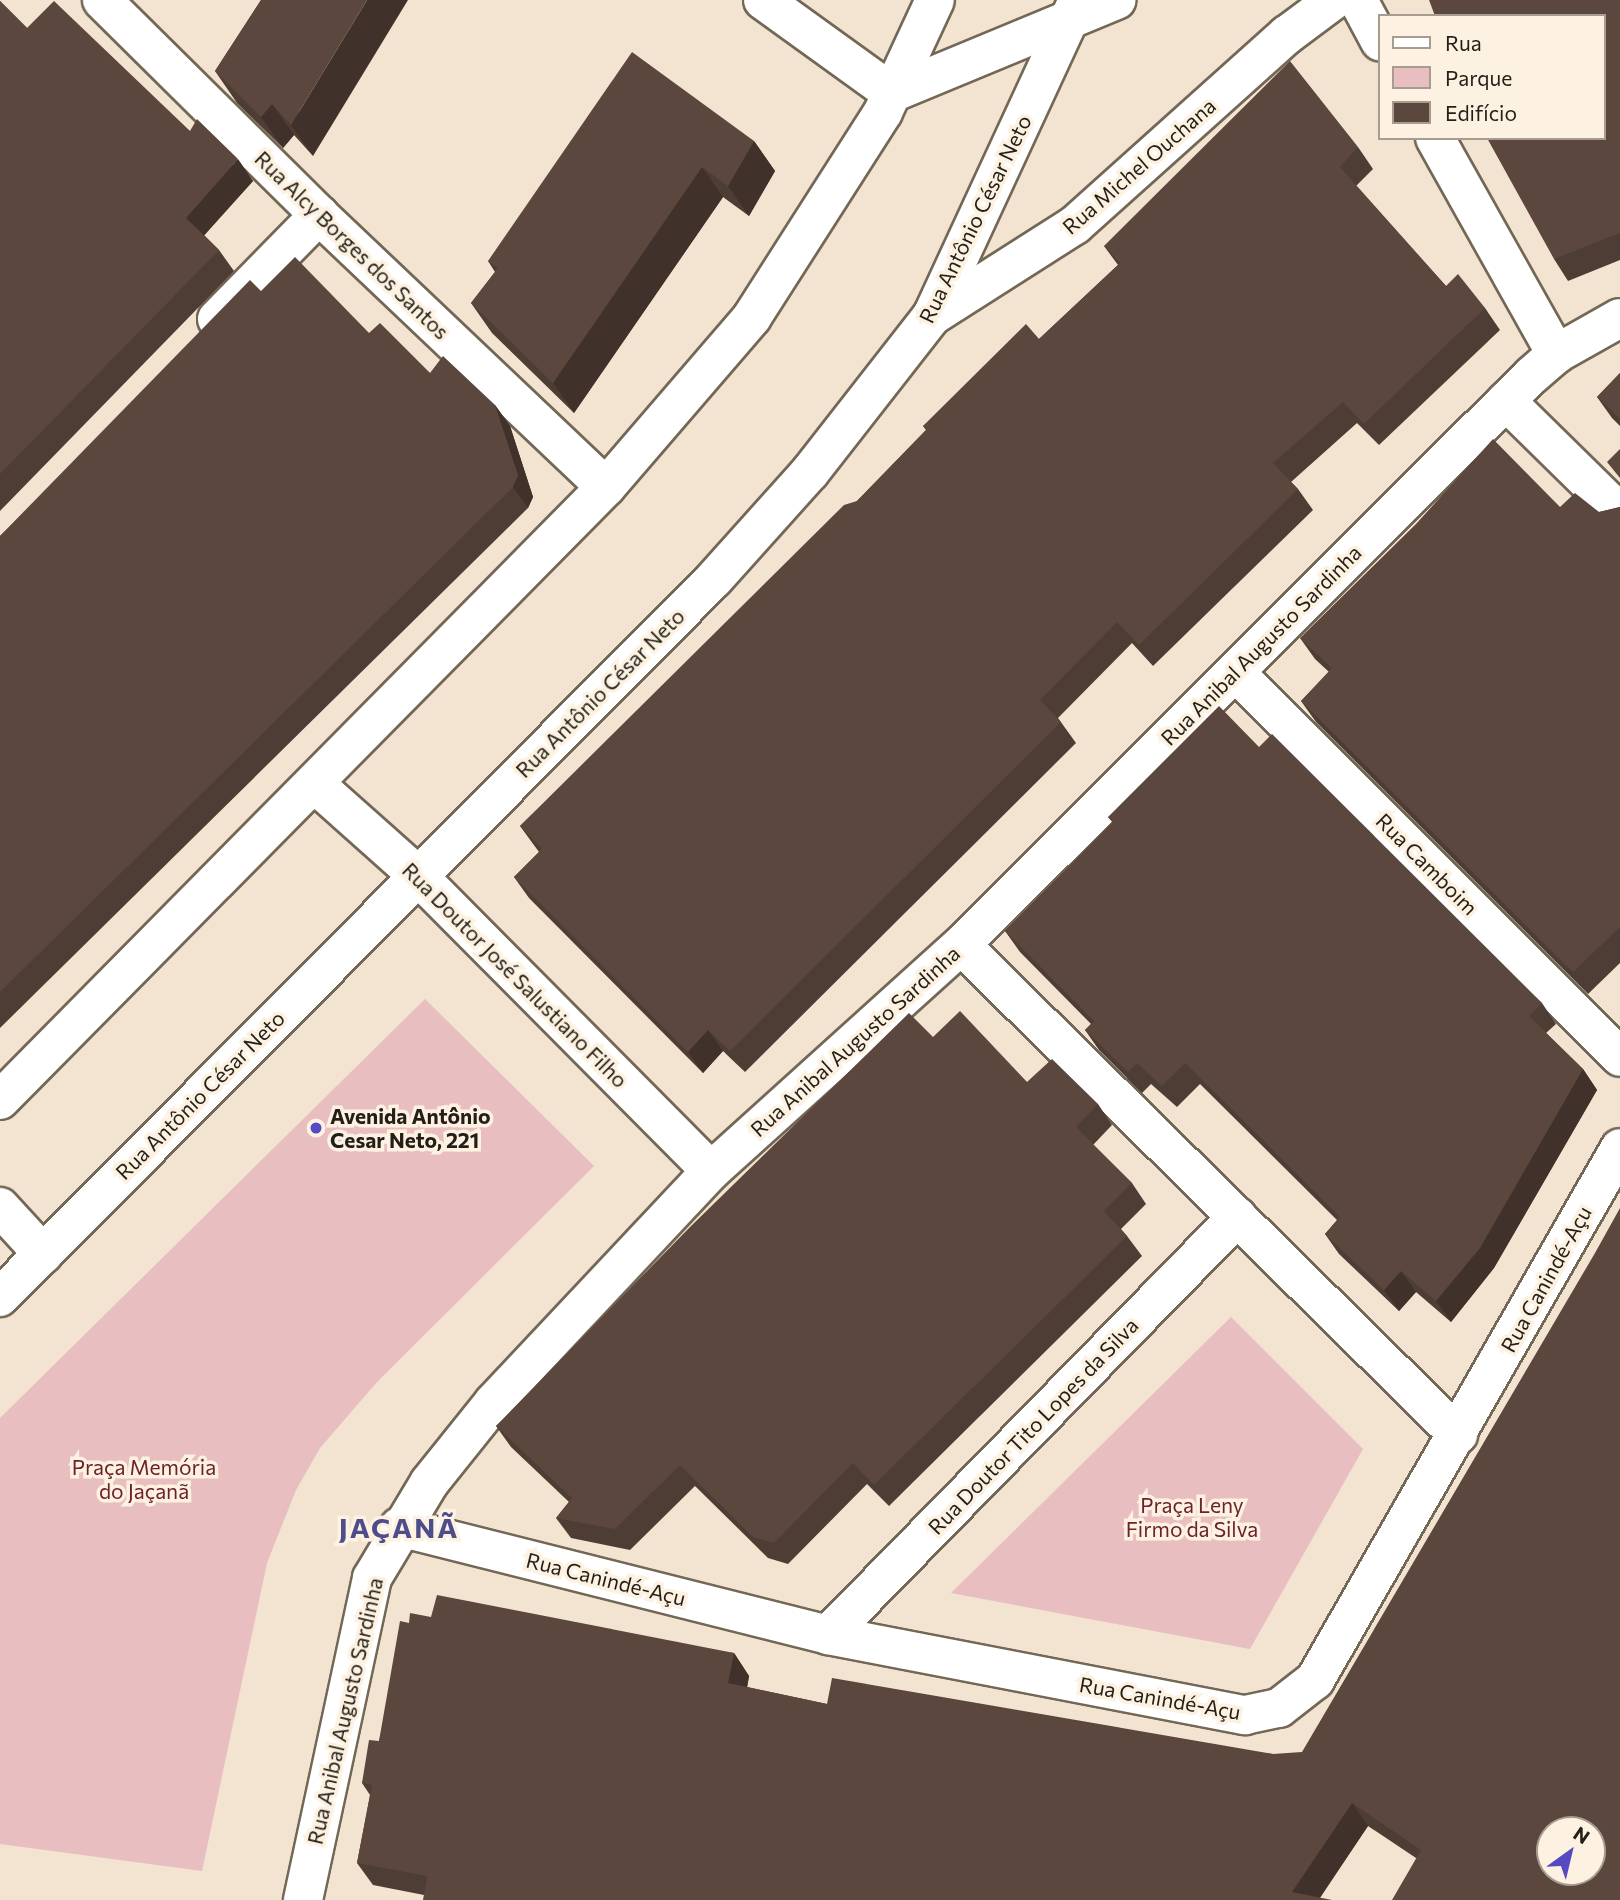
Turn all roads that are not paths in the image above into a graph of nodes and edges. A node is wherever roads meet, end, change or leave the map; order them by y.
1 (102, 0) edge
2 (763, 0) edge
3 (935, 0) edge
4 (1116, 0) edge
5 (1334, 0) edge
6 (1358, 0) edge
7 (1075, 7) edge
8 (1378, 37) edge
9 (892, 93) junction
10 (1436, 140) edge
11 (319, 215) junction
12 (932, 316) junction
13 (1620, 318) edge
14 (193, 344) edge
15 (1556, 354) junction
16 (1506, 401) junction
17 (606, 487) junction
18 (1620, 513) edge
19 (1235, 672) junction
20 (315, 784) junction
21 (417, 875) junction
22 (961, 945) junction
23 (1620, 1057) edge
24 (0, 1100) edge
25 (1620, 1148) edge
26 (711, 1171) junction
27 (0, 1207) edge
28 (1237, 1217) junction
29 (43, 1254) junction
30 (0, 1297) edge
31 (1458, 1435) junction
32 (399, 1527) junction
33 (828, 1635) junction
34 (303, 1900) edge

1 - 11 street, Rua Alcy Borges dos Santos
2 - 9 street
3 - 9 street
4 - 7 street
5 - 12 street, Rua Michel Ouchana
6 - 8 street
7 - 9 street
7 - 12 street, Rua Antônio César Neto
9 - 17 street
10 - 15 street
11 - 14 street
11 - 17 street, Rua Alcy Borges dos Santos
12 - 21 street, Rua Antônio César Neto
13 - 15 street, Rua Anibal Augusto Sardinha
15 - 16 street, Rua Anibal Augusto Sardinha
16 - 18 street
16 - 19 street, Rua Anibal Augusto Sardinha
17 - 20 street
19 - 22 street, Rua Anibal Augusto Sardinha
19 - 23 street, Rua Camboim
20 - 21 street, Rua Doutor José Salustiano Filho
20 - 24 street
21 - 26 street, Rua Doutor José Salustiano Filho
21 - 29 street, Rua Antônio César Neto
22 - 26 street, Rua Anibal Augusto Sardinha
22 - 28 street
25 - 31 street, Rua Canindé-Açu
26 - 32 street, Rua Anibal Augusto Sardinha
27 - 29 street
28 - 31 street
28 - 33 street, Rua Doutor Tito Lopes da Silva
29 - 30 street, Rua Antônio César Neto
31 - 33 street, Rua Canindé-Açu
32 - 33 street, Rua Canindé-Açu
32 - 34 street, Rua Anibal Augusto Sardinha

